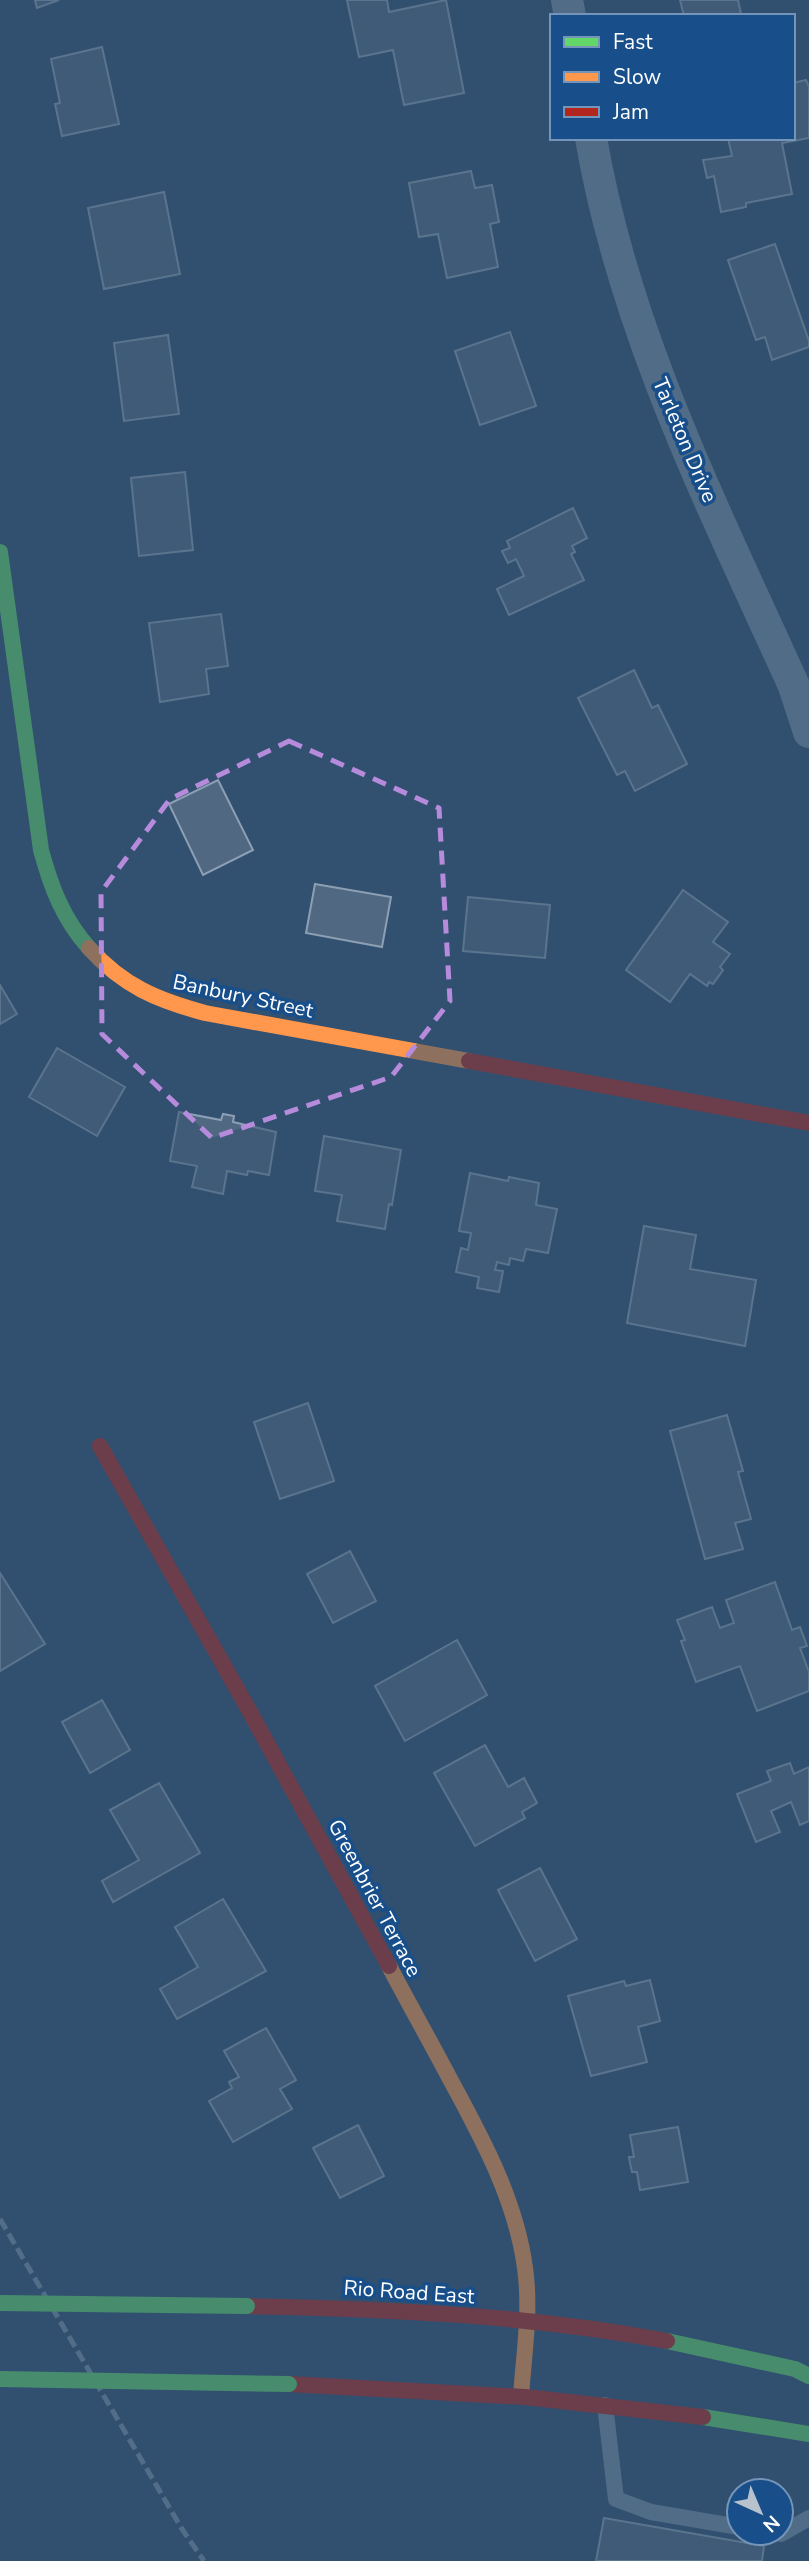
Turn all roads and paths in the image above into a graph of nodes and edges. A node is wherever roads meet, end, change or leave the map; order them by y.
1 (591, 140) edge
2 (0, 552) edge
3 (809, 732) edge
4 (809, 1123) edge
5 (100, 1446) dead end
6 (0, 2303) edge
7 (527, 2321) junction
8 (809, 2376) edge
9 (0, 2379) edge
10 (520, 2396) junction
11 (605, 2405) junction
12 (809, 2434) edge
13 (725, 2524) edge

1 - 3 street, Tarleton Drive
2 - 4 street, Banbury Street
5 - 7 street, Greenbrier Terrace
6 - 7 street, Rio Road East, bridge
7 - 8 street, Rio Road East
7 - 10 street, Greenbrier Terrace
9 - 10 street, bridge
10 - 11 street
11 - 12 street
11 - 13 lane

